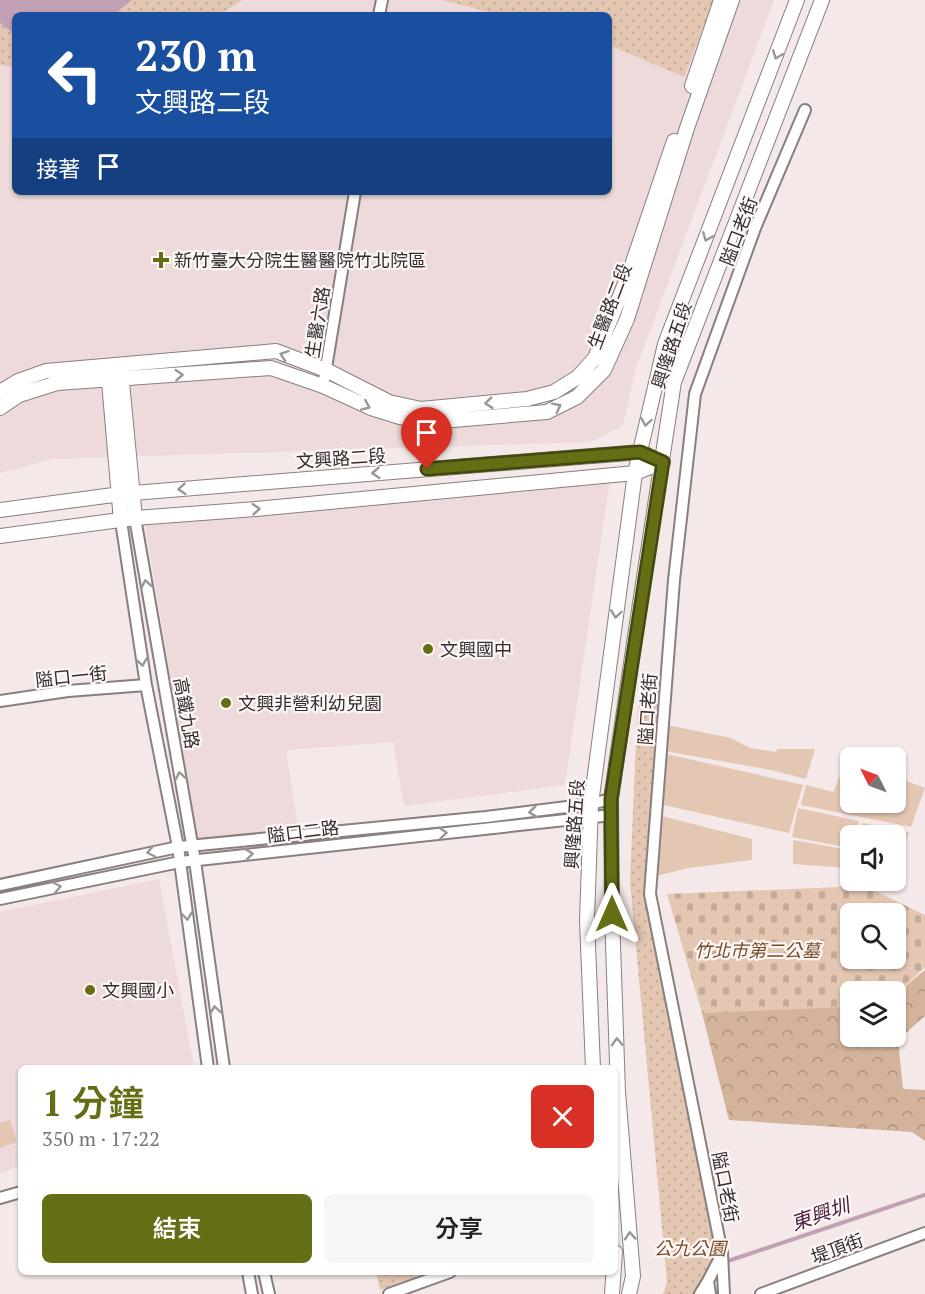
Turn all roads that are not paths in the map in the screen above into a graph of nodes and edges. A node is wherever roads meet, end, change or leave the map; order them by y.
1 (721, 0) edge
2 (732, 0) edge
3 (797, 0) edge
4 (822, 0) edge
5 (805, 111) dead end
6 (355, 195) edge
7 (326, 370) junction
8 (112, 374) junction
9 (323, 386) junction
10 (0, 392) edge
11 (0, 408) edge
12 (640, 452) junction
13 (663, 462) junction
14 (635, 473) junction
15 (127, 494) junction
16 (0, 510) edge
17 (128, 520) junction
18 (0, 536) edge
19 (146, 685) junction
20 (0, 701) edge
21 (611, 799) junction
22 (591, 811) junction
23 (612, 815) junction
24 (192, 846) junction
25 (177, 847) junction
26 (195, 861) junction
27 (180, 862) junction
28 (0, 885) edge
29 (0, 899) edge
30 (208, 1065) edge
31 (224, 1065) edge
32 (593, 1065) edge
33 (616, 1065) edge
34 (618, 1104) edge
35 (18, 1193) edge
36 (0, 1198) edge
37 (925, 1233) edge
38 (722, 1253) junction
39 (249, 1275) edge
40 (265, 1275) edge
41 (442, 1275) edge
42 (613, 1275) edge
43 (708, 1281) junction
44 (252, 1294) edge
45 (269, 1294) edge
46 (389, 1294) edge
47 (612, 1294) edge
48 (629, 1294) edge
49 (700, 1294) edge
50 (710, 1294) edge
51 (724, 1294) edge
52 (761, 1294) edge

1 -> 7 street, 生醫路二段
9 -> 2 street, 生醫路二段
3 -> 12 street, 興隆路五段
4 - 13 street, 興隆路五段
5 - 38 street, 隘口老街
6 - 7 street, 生醫六路
7 -> 8 street, 生醫路二段
7 - 9 street, 生醫六路
8 -> 9 street, 生醫路二段
8 - 10 street
8 - 11 street
8 - 15 street, 高鐵九路
12 - 13 street, 文興路二段
12 - 14 street, 興隆路五段
12 -> 15 street, 文興路二段
13 - 14 street
13 - 21 street, 興隆路五段
17 -> 14 street
14 -> 22 street, 興隆路五段
15 - 16 street, 文興路二段
15 - 17 street, 高鐵九路
17 - 18 street
17 -> 19 street, 高鐵九路
24 -> 17 street, 高鐵九路
19 - 20 street, 隘口一街
19 - 25 street, 高鐵九路
21 - 22 street, 隘口二路
21 - 23 street, 興隆路五段
22 - 23 street, 隘口二路
22 -> 24 street, 隘口二路
26 -> 22 street, 隘口二路
22 - 32 street, 興隆路五段
33 -> 23 street, 興隆路五段
24 - 25 street, 隘口二路
24 - 26 street, 高鐵九路
25 - 27 street, 高鐵九路
25 -> 28 street, 隘口二路
26 - 27 street, 隘口二路
31 -> 26 street, 高鐵九路
29 -> 27 street, 隘口二路
27 -> 30 street, 高鐵九路
48 -> 34 street, 興隆路五段
35 - 36 street
37 - 52 street, 堤頂街
38 - 43 street
38 - 51 street, 隘口老街
39 - 44 street
40 - 45 street
41 - 46 street
42 - 47 street
43 - 49 street
43 - 50 street

